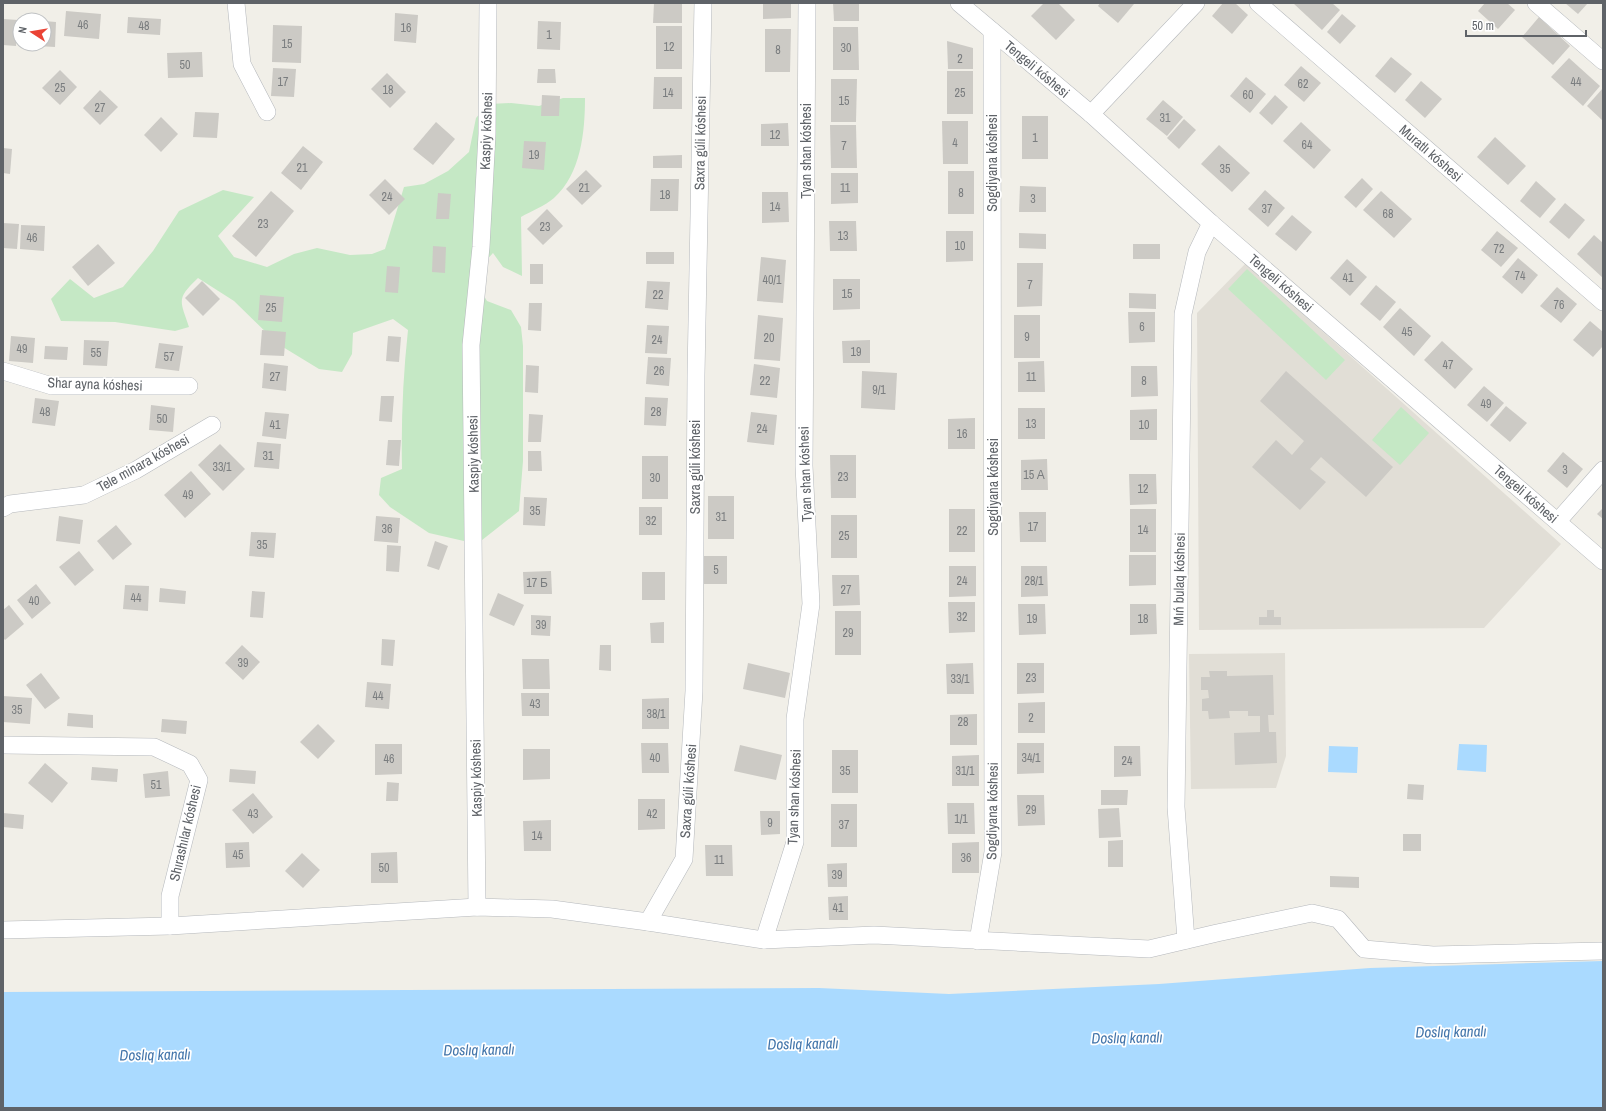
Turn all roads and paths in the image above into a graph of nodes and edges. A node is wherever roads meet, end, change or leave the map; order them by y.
1 (236, 3) edge
2 (488, 3) edge
3 (703, 3) edge
4 (807, 3) edge
5 (959, 3) edge
6 (1196, 3) edge
7 (1258, 3) edge
8 (1536, 3) edge
9 (992, 31) junction
10 (1603, 61) edge
11 (267, 112) dead end
12 (1091, 114) junction
13 (1211, 223) junction
14 (1603, 302) edge
15 (3, 371) edge
16 (189, 386) dead end
17 (212, 425) dead end
18 (1603, 470) edge
19 (3, 508) edge
20 (1558, 521) junction
21 (1603, 562) edge
22 (3, 745) edge
23 (477, 907) junction
24 (648, 922) junction
25 (170, 926) junction
26 (3, 930) edge
27 (764, 940) junction
28 (1186, 940) junction
29 (978, 941) junction
30 (1603, 951) edge

1 - 11 street
2 - 23 street, Kaspiy kóshesi
3 - 24 street, Saxra gúli kóshesi
4 - 27 street, Tyan shan kóshesi
5 - 9 street, Tengeli kóshesi
6 - 12 street
7 - 14 street, Muratlı kóshesi
8 - 10 street
9 - 12 street, Tengeli kóshesi
9 - 29 street, Sogdiyana kóshesi
12 - 13 street, Tengeli kóshesi
13 - 20 street, Tengeli kóshesi
13 - 28 street, Mıń bulaq kóshesi
15 - 16 street, Shar ayna kóshesi
17 - 19 street, Tele minara kóshesi
18 - 20 street
20 - 21 street, Tengeli kóshesi
22 - 25 street, Shırashılar kóshesi
23 - 24 street
23 - 25 street
24 - 27 street
25 - 26 street
27 - 29 street
28 - 29 street
28 - 30 street

